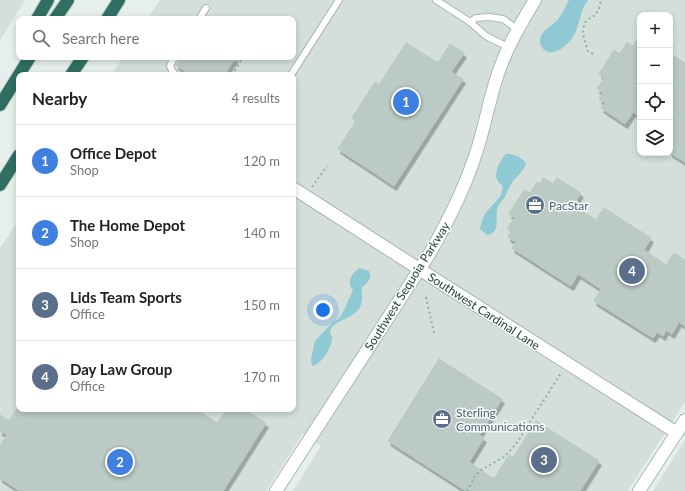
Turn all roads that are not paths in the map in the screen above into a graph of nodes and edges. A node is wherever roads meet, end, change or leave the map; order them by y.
1 (48, 0) edge
2 (68, 0) edge
3 (120, 0) edge
4 (338, 0) edge
5 (436, 0) edge
6 (535, 0) edge
7 (206, 8) dead end
8 (39, 16) edge
9 (58, 16) edge
10 (109, 16) edge
11 (200, 16) edge
12 (470, 22) junction
13 (517, 30) junction
14 (508, 47) junction
15 (29, 60) edge
16 (81, 60) edge
17 (173, 60) edge
18 (21, 72) edge
19 (73, 72) edge
20 (173, 72) edge
21 (293, 72) edge
22 (16, 80) edge
23 (0, 105) edge
24 (16, 160) edge
25 (0, 184) edge
26 (296, 190) edge
27 (419, 269) junction
28 (685, 420) edge
29 (676, 433) junction
30 (276, 491) edge
31 (639, 491) edge

1 - 8 highway
2 - 9 highway
3 - 10 highway
4 - 21 lane
5 - 12 lane
6 - 13 street, Southwest Sequoia Parkway
7 - 11 lane
12 - 13 lane
12 - 14 lane
13 - 14 street, Southwest Sequoia Parkway
14 - 27 street, Southwest Sequoia Parkway
15 - 18 highway
16 - 19 highway
17 - 20 lane
22 - 23 highway
24 - 25 highway
26 - 27 street, Southwest Cardinal Lane
27 - 29 street, Southwest Cardinal Lane
27 - 30 street, Southwest Sequoia Parkway
28 - 29 street
29 - 31 street

